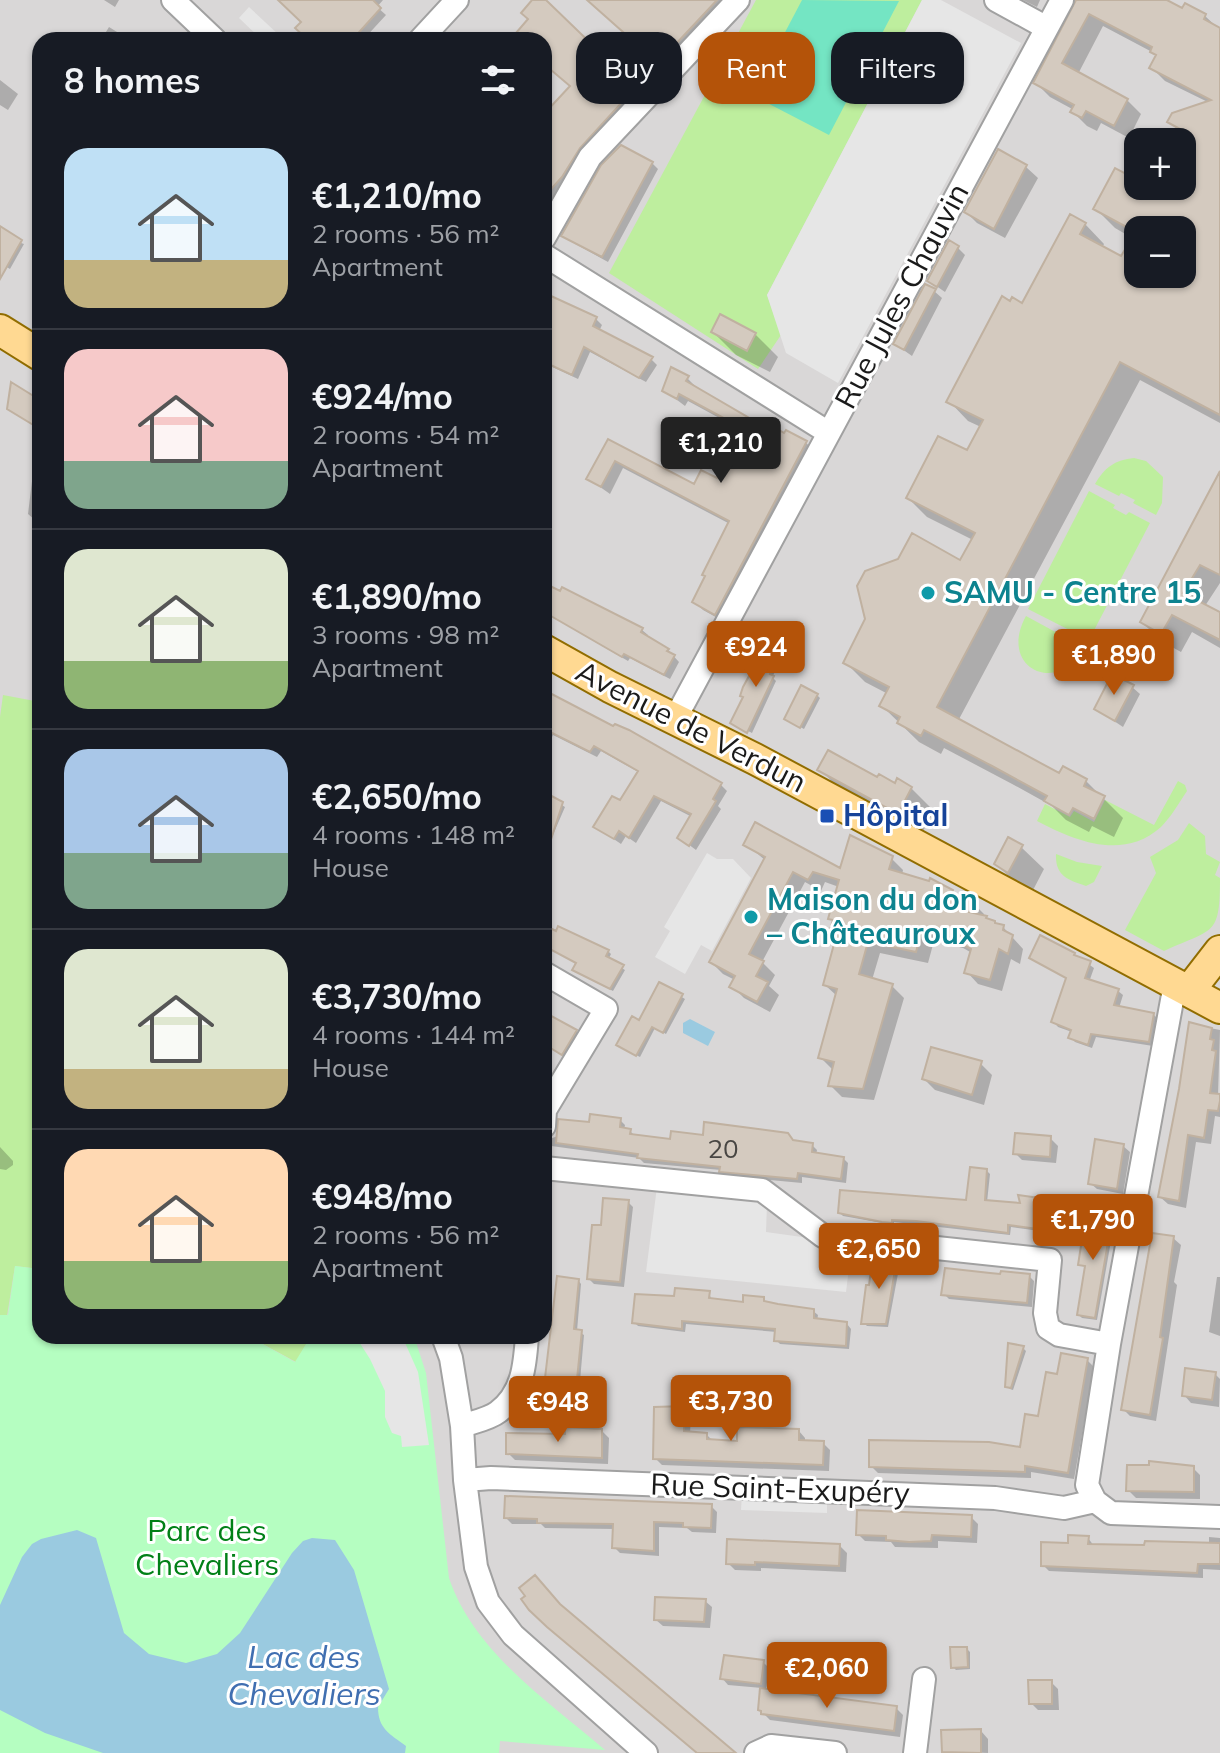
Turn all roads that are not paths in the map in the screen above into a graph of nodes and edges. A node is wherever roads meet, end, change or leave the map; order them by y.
1 (173, 0) edge
2 (457, 0) edge
3 (738, 0) edge
4 (996, 0) edge
5 (1062, 0) edge
6 (1047, 28) junction
7 (207, 32) edge
8 (427, 32) edge
9 (552, 224) edge
10 (552, 260) edge
11 (0, 330) edge
12 (32, 350) edge
13 (829, 433) junction
14 (552, 654) edge
15 (675, 719) junction
16 (1220, 951) edge
17 (552, 978) edge
18 (1182, 988) junction
19 (1220, 1008) edge
20 (552, 1098) edge
21 (552, 1169) edge
22 (446, 1344) edge
23 (526, 1344) edge
24 (1109, 1344) junction
25 (462, 1426) junction
26 (465, 1480) junction
27 (1095, 1501) junction
28 (1220, 1517) edge
29 (924, 1679) dead end
30 (646, 1753) edge
31 (756, 1753) edge
32 (835, 1753) edge
33 (915, 1753) edge

1 - 7 street
2 - 8 street
3 - 9 street
4 - 6 street
5 - 6 street, Rue Jules Chauvin
6 - 13 street, Rue Jules Chauvin
10 - 13 street
11 - 12 main road
13 - 15 street, Rue Jules Chauvin
14 - 15 main road, Avenue de Verdun
15 - 18 main road, Avenue de Verdun
16 - 18 main road
17 - 20 street
18 - 19 main road, Avenue de Verdun
18 - 24 street
21 - 24 street
22 - 25 street
23 - 25 street
24 - 27 street
25 - 26 street
26 - 27 street, Rue Saint-Exupéry
26 - 30 street
27 - 28 street
29 - 33 street
31 - 32 street

